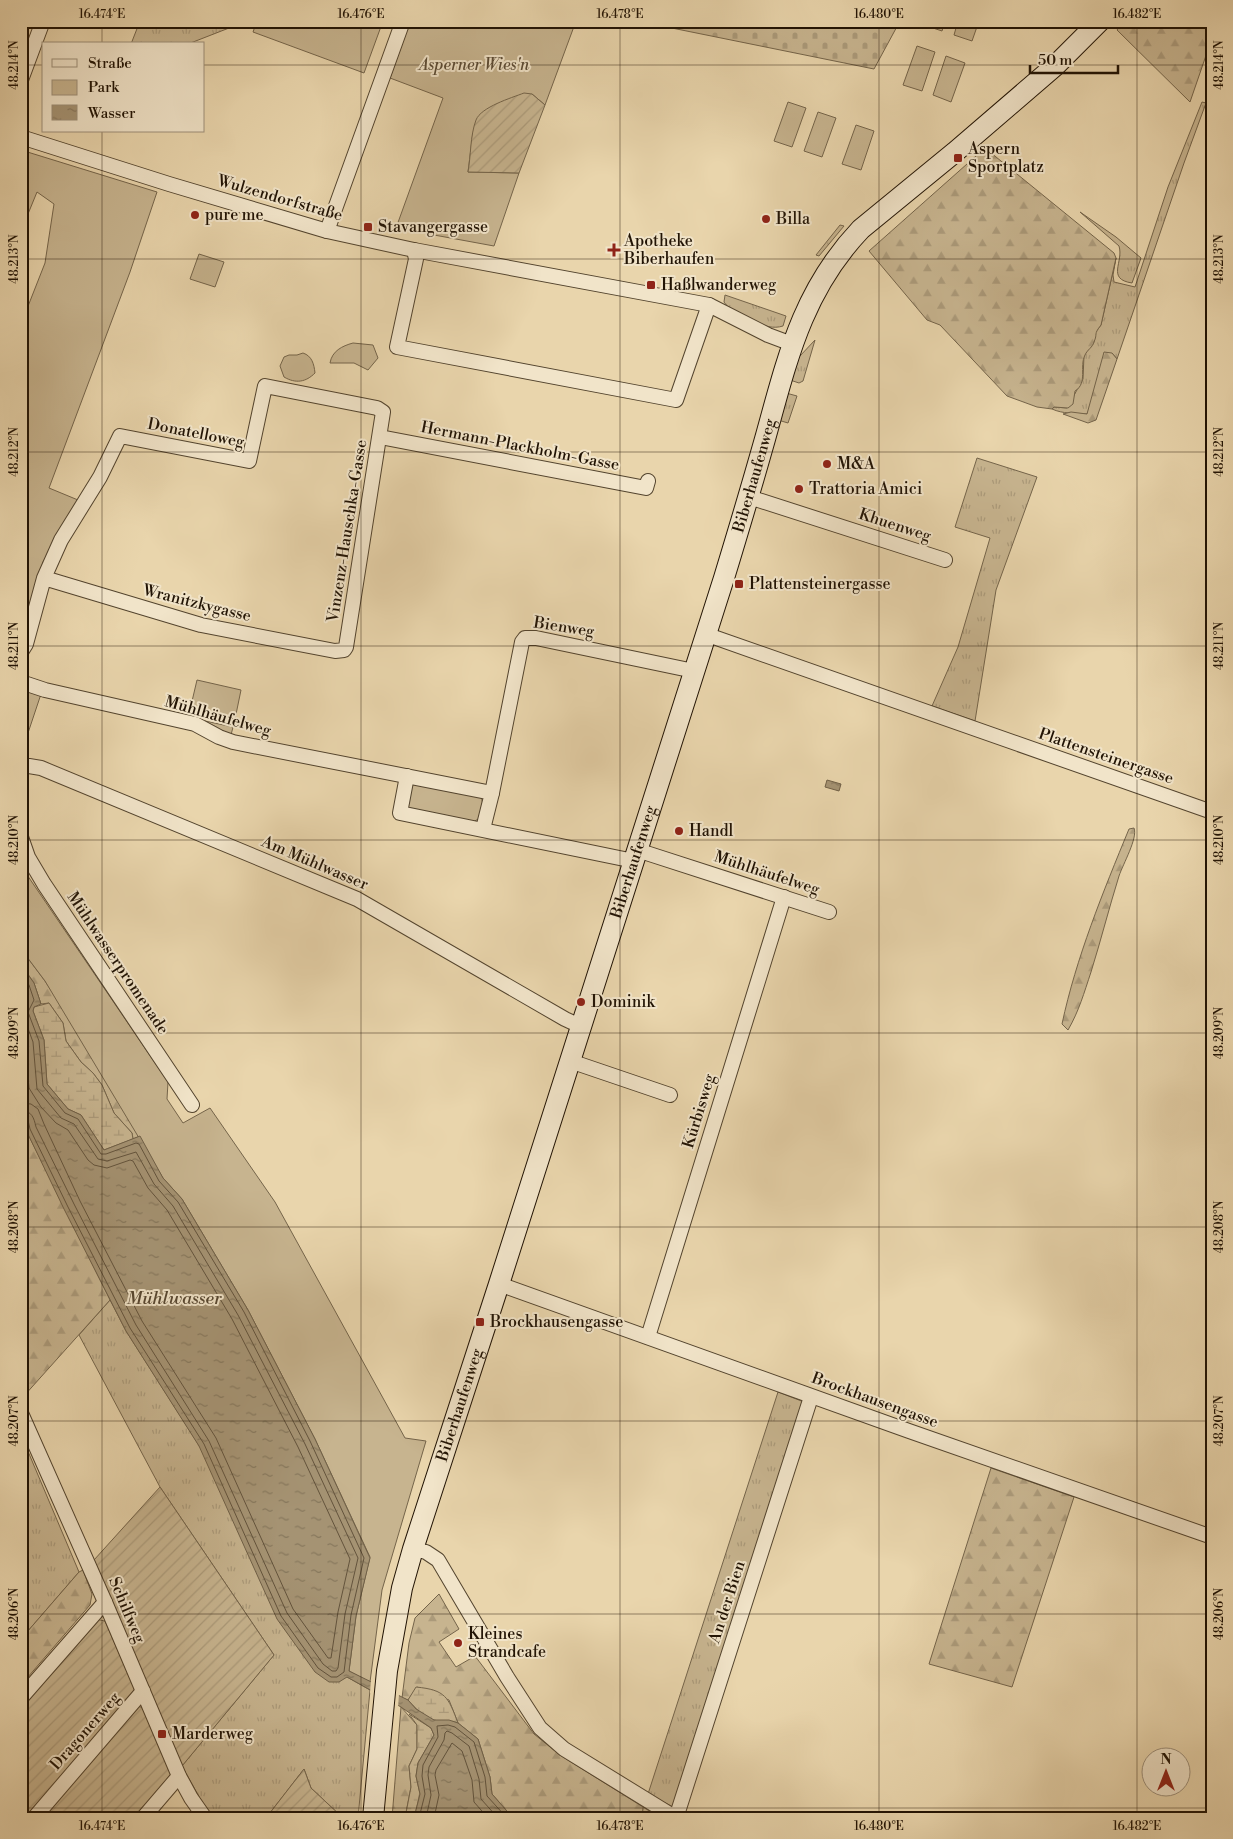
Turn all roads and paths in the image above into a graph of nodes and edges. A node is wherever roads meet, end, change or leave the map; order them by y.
1 (43, 21) edge
2 (403, 21) edge
3 (1100, 21) edge
4 (21, 80) edge
5 (21, 137) edge
6 (327, 231) junction
7 (414, 250) junction
8 (709, 305) junction
9 (792, 344) junction
10 (383, 416) joint
11 (380, 437) junction
12 (648, 481) dead end
13 (749, 497) junction
14 (945, 560) dead end
15 (44, 578) junction
16 (705, 634) junction
17 (344, 650) joint
18 (21, 652) edge
19 (694, 671) junction
20 (21, 682) edge
21 (21, 768) edge
22 (407, 776) junction
23 (492, 793) junction
24 (1212, 812) edge
25 (483, 829) junction
26 (21, 837) edge
27 (636, 855) junction
28 (784, 897) junction
29 (829, 912) dead end
30 (580, 1026) junction
31 (570, 1061) junction
32 (670, 1095) dead end
33 (192, 1105) dead end
34 (500, 1284) junction
35 (648, 1337) junction
36 (811, 1397) junction
37 (21, 1413) edge
38 (1212, 1536) edge
39 (413, 1549) junction
40 (105, 1602) junction
41 (143, 1691) junction
42 (21, 1698) edge
43 (179, 1776) junction
44 (34, 1818) edge
45 (143, 1818) edge
46 (205, 1818) edge
47 (372, 1818) edge
48 (676, 1818) edge

1 - 4 street
2 - 6 street
3 - 9 main road, Biberhaufenweg
5 - 6 street, Wulzendorfstraße
6 - 7 street, Wulzendorfstraße
7 - 8 street, Wulzendorfstraße
7 - 8 street
8 - 9 street, Wulzendorfstraße
9 - 13 main road, Biberhaufenweg
10 - 11 street, Vinzenz-Hauschka-Gasse
10 - 15 street, Donatelloweg
11 - 12 street, Hermann-Plackholm-Gasse
11 - 17 street, Vinzenz-Hauschka-Gasse
13 - 14 street, Khuenweg
13 - 16 main road, Biberhaufenweg
15 - 17 street, Wranitzkygasse
15 - 18 street
16 - 19 main road, Biberhaufenweg
16 - 24 street, Plattensteinergasse
19 - 23 street, Bienweg
19 - 27 main road, Biberhaufenweg
20 - 22 street, Mühlhäufelweg
21 - 30 street, Am Mühlwasser
22 - 23 street, Mühlhäufelweg
22 - 25 street, Mühlhäufelweg
23 - 25 street
25 - 27 street, Mühlhäufelweg
26 - 33 street, Mühlwasserpromenade
27 - 28 street, Mühlhäufelweg
27 - 30 main road, Biberhaufenweg
28 - 29 street, Mühlhäufelweg
28 - 35 street, Kürbisweg
30 - 31 main road, Biberhaufenweg
31 - 32 street
31 - 34 main road, Biberhaufenweg
34 - 35 street, Brockhausengasse
34 - 39 main road, Biberhaufenweg
35 - 36 street, Brockhausengasse
36 - 38 street, Brockhausengasse
36 - 48 street, An der Bien
37 - 40 street, Schilfweg
39 - 47 main road, Biberhaufenweg
39 - 48 street
40 - 41 street, Schilfweg
40 - 42 street
41 - 43 street, Schilfweg
41 - 44 street, Dragonerweg
43 - 45 street
43 - 46 street, Schilfweg

